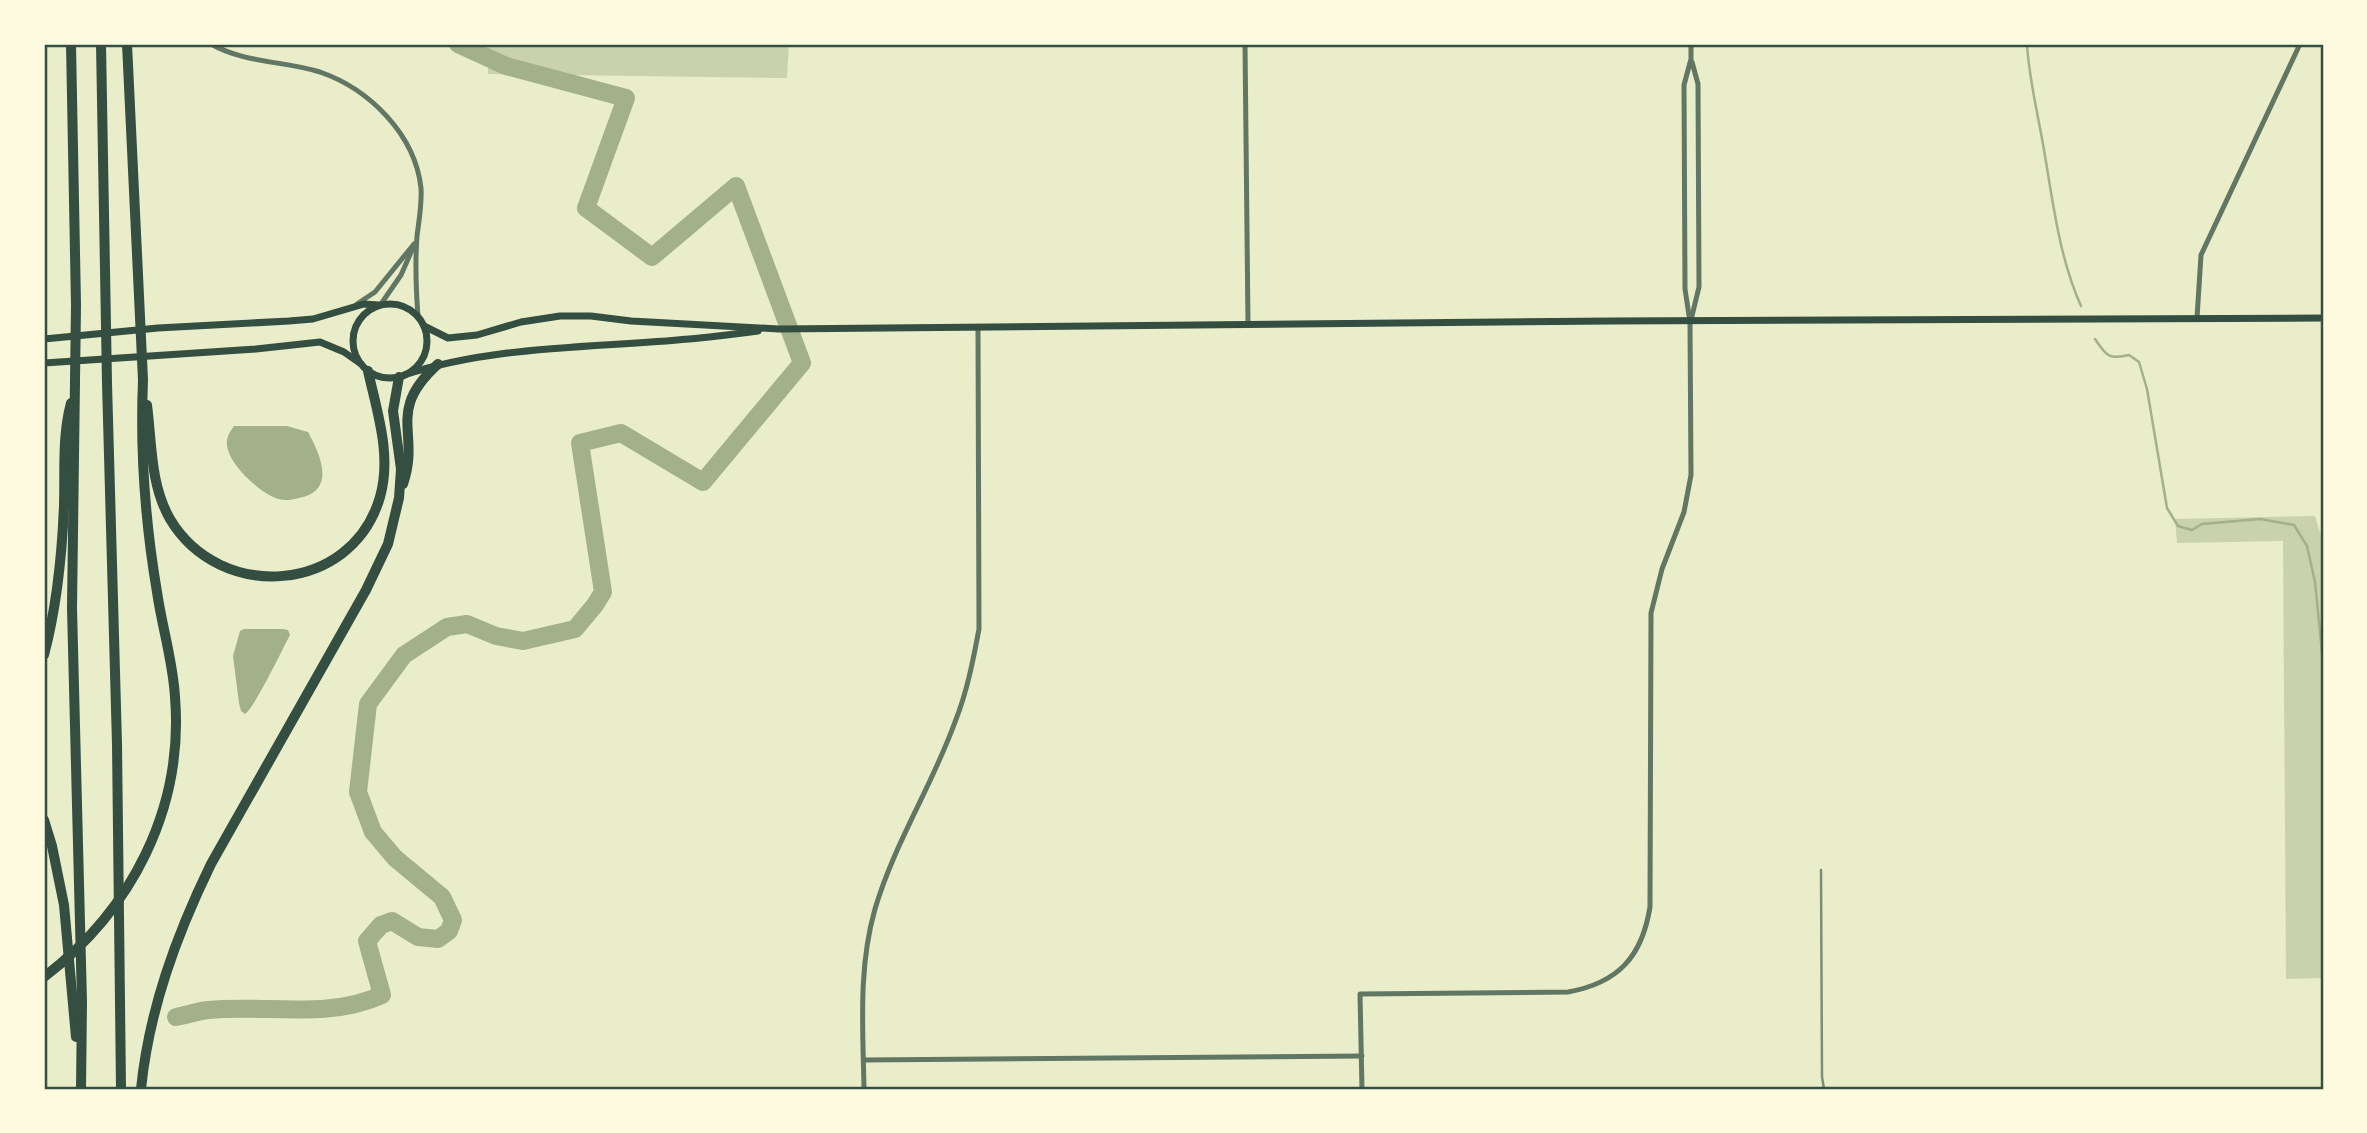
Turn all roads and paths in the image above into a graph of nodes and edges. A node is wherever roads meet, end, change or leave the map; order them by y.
1 (71, 44) edge
2 (101, 44) edge
3 (127, 44) edge
4 (211, 44) edge
5 (1245, 44) edge
6 (1691, 44) edge
7 (2300, 44) edge
8 (1691, 59) junction
9 (416, 240) junction
10 (380, 305) junction
11 (351, 308) junction
12 (418, 316) junction
13 (2197, 318) junction
14 (2323, 318) edge
15 (1690, 322) junction
16 (1248, 324) junction
17 (424, 326) junction
18 (978, 327) junction
19 (779, 329) junction
20 (44, 339) edge
21 (44, 363) edge
22 (438, 364) junction
23 (364, 367) junction
24 (402, 376) junction
25 (143, 380) junction
26 (76, 386) junction
27 (399, 498) junction
28 (44, 655) edge
29 (44, 820) edge
30 (44, 977) edge
31 (1362, 1056) junction
32 (864, 1059) junction
33 (80, 1062) junction
34 (81, 1089) edge
35 (121, 1089) edge
36 (141, 1089) edge
37 (864, 1089) edge
38 (1363, 1089) edge

1 - 26 highway
2 - 35 highway
3 - 25 highway
4 - 9 street
5 - 16 street
6 - 8 street
7 - 13 street
8 - 15 street
8 - 15 street
9 - 10 street
9 - 11 street
9 - 12 street
10 - 11 main road
10 - 12 main road
10 - 23 main road
11 - 20 main road
12 - 17 main road
13 - 14 main road
13 - 15 main road
15 - 16 main road
15 - 31 street
16 - 18 main road
17 - 19 main road
17 - 24 main road
18 - 19 main road
18 - 32 street
19 - 22 main road
21 - 23 main road
22 - 24 main road
22 - 27 highway
23 - 24 main road
23 - 25 highway
24 - 27 highway
25 - 30 highway
26 - 28 highway
26 - 33 highway
27 - 36 highway
29 - 33 highway
31 - 32 street
31 - 38 street
32 - 37 street
33 - 34 highway

